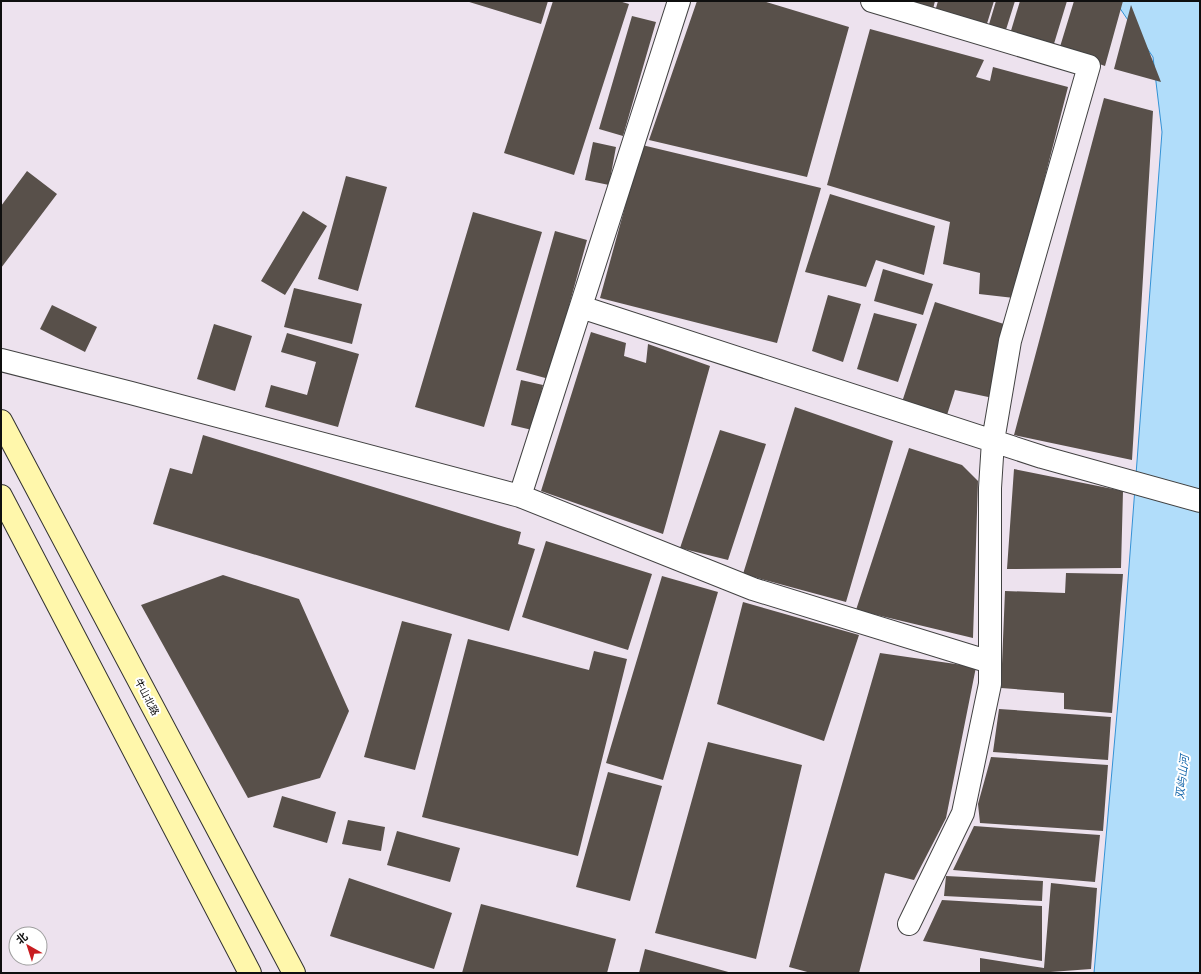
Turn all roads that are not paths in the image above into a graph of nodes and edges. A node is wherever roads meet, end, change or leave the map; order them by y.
1 (679, 1) edge
2 (872, 1) edge
3 (581, 307) junction
4 (1, 360) edge
5 (1, 421) edge
6 (993, 441) junction
7 (1, 496) edge
8 (520, 496) junction
9 (1200, 501) edge
10 (990, 662) junction
11 (909, 924) dead end
12 (250, 973) edge
13 (294, 973) edge

1 - 3 street
2 - 6 street
3 - 6 street
3 - 8 street
4 - 8 street
5 - 13 main road, 牛山北路
6 - 9 street
6 - 10 street
7 - 12 main road
8 - 10 street
10 - 11 street

